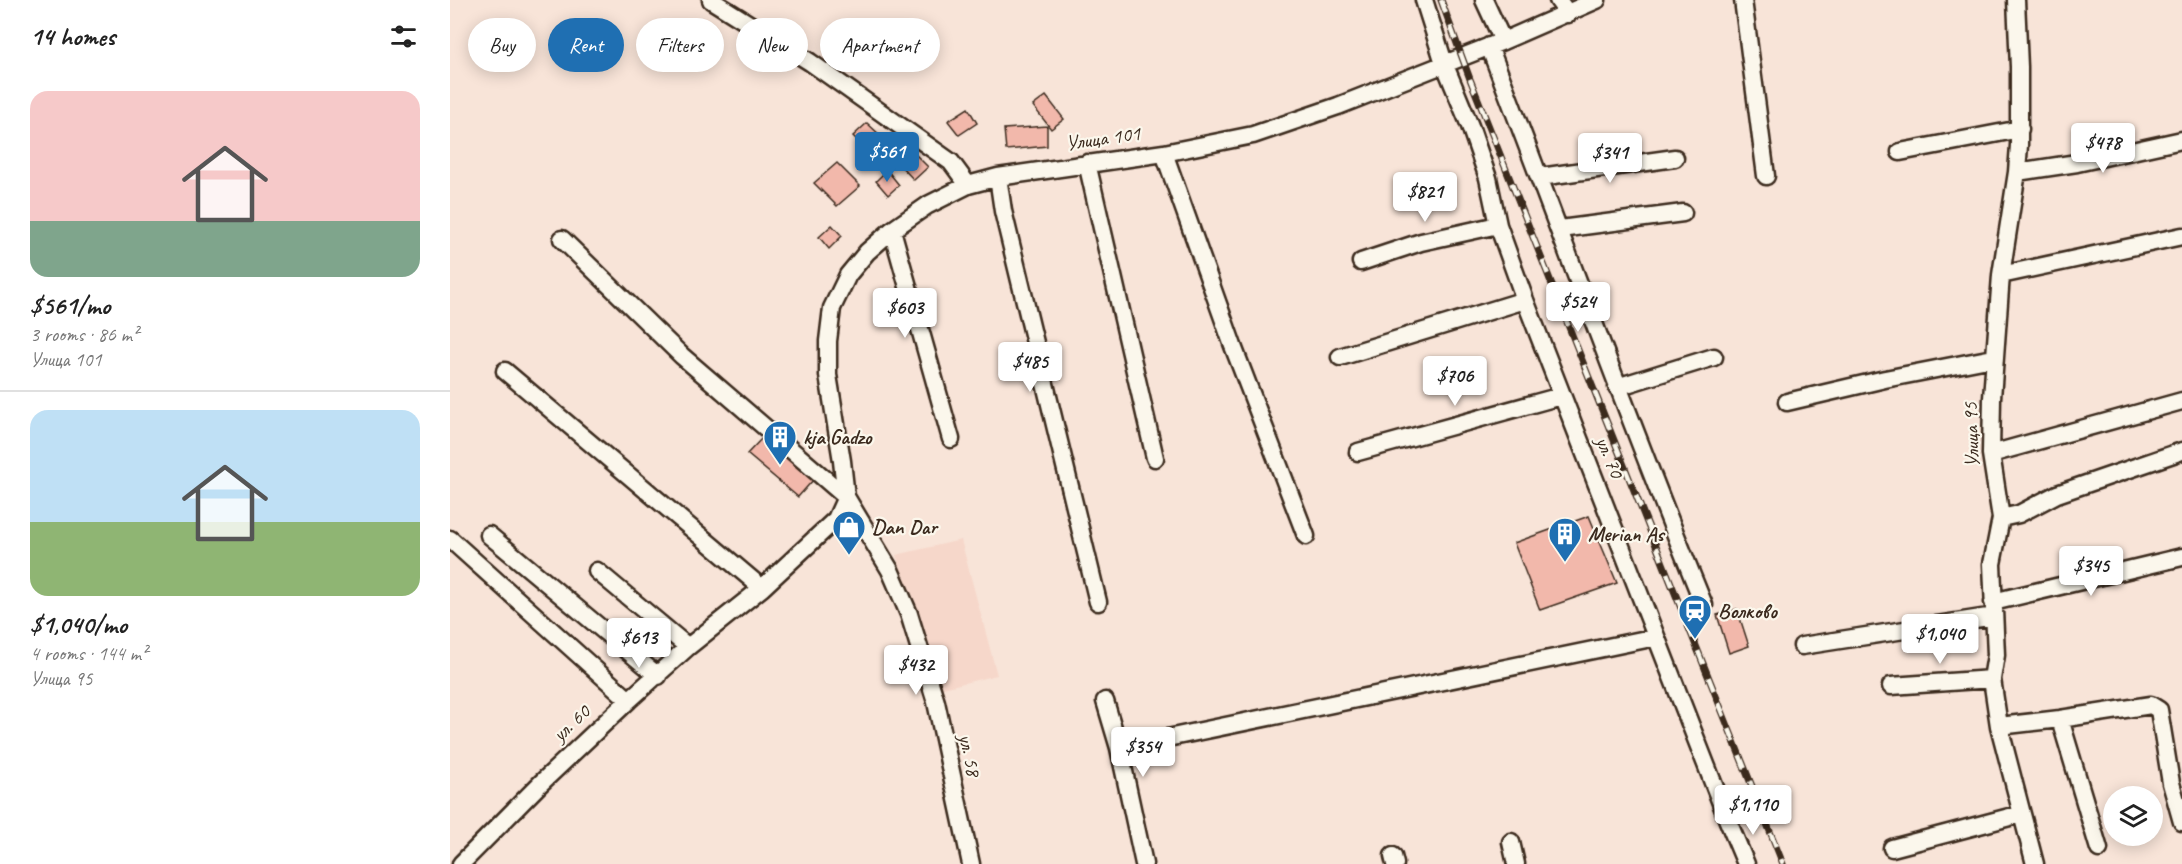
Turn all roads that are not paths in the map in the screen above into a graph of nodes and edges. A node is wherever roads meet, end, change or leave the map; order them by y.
1 (711, 0) edge
2 (1424, 0) edge
3 (1484, 0) edge
4 (1558, 0) edge
5 (1597, 0) edge
6 (1743, 0) edge
7 (2016, 0) edge
8 (1568, 14) junction
9 (1496, 43) junction
10 (1444, 63) junction
11 (2020, 129) junction
12 (2182, 140) edge
13 (1900, 152) dead end
14 (1164, 153) junction
15 (1674, 158) dead end
16 (1087, 162) junction
17 (2017, 172) junction
18 (1766, 176) dead end
19 (998, 177) junction
20 (1540, 177) junction
21 (968, 185) junction
22 (1683, 213) dead end
23 (1498, 225) junction
24 (1560, 229) junction
25 (892, 230) junction
26 (2182, 236) edge
27 (561, 239) dead end
28 (1361, 262) dead end
29 (2001, 275) junction
30 (1524, 300) junction
31 (1340, 357) dead end
32 (1714, 357) dead end
33 (1993, 358) junction
34 (505, 371) dead end
35 (1617, 387) junction
36 (1561, 396) junction
37 (2182, 401) edge
38 (1787, 402) dead end
39 (951, 439) dead end
40 (2182, 451) edge
41 (1358, 452) dead end
42 (1991, 454) junction
43 (1155, 458) dead end
44 (846, 497) junction
45 (2001, 519) junction
46 (489, 535) dead end
47 (1306, 536) dead end
48 (450, 539) edge
49 (2182, 557) edge
50 (597, 571) dead end
51 (762, 588) junction
52 (1098, 602) dead end
53 (1704, 605) dead end
54 (1994, 609) junction
55 (1656, 637) junction
56 (1802, 645) dead end
57 (688, 647) junction
58 (658, 676) junction
59 (1992, 679) junction
60 (1891, 686) dead end
61 (629, 700) junction
62 (1105, 701) dead end
63 (2060, 719) junction
64 (1999, 726) junction
65 (1119, 748) junction
66 (2020, 814) junction
67 (2182, 822) edge
68 (1511, 842) dead end
69 (1892, 848) dead end
70 (2099, 849) dead end
71 (460, 864) edge
72 (971, 864) edge
73 (1144, 864) edge
74 (1516, 864) edge
75 (1746, 864) edge
76 (2035, 864) edge

1 - 21 street
2 - 10 street, ул. 70
3 - 9 street
4 - 8 street
5 - 8 street, Улица 101
6 - 18 street
7 - 11 street, Улица 95
8 - 9 street, Улица 101
9 - 10 street, Улица 101
9 - 20 street
10 - 14 street, Улица 101
10 - 23 street, ул. 70
11 - 13 street
11 - 17 street, Улица 95
12 - 17 street
14 - 16 street, Улица 101
14 - 47 street
15 - 20 street
16 - 19 street, Улица 101
16 - 43 street
17 - 29 street, Улица 95
19 - 21 street, Улица 101
19 - 52 street
20 - 24 street
21 - 25 street, Улица 101
22 - 24 street
23 - 28 street
23 - 30 street, ул. 70
24 - 35 street
25 - 39 street
25 - 44 street, Улица 101
26 - 29 street
27 - 44 street
29 - 33 street, Улица 95
30 - 31 street
30 - 36 street, ул. 70
32 - 35 street
33 - 38 street
33 - 42 street, Улица 95
34 - 51 street
35 - 53 street
36 - 41 street
36 - 55 street, ул. 70
37 - 42 street
40 - 45 street
42 - 45 street, Улица 95
44 - 51 street, ул. 60
44 - 72 street, ул. 58
45 - 54 street, Улица 95
46 - 58 street
48 - 61 street
49 - 54 street
50 - 57 street
51 - 57 street, ул. 60
54 - 56 street
54 - 59 street, Улица 95
55 - 65 street
55 - 75 street, ул. 70
57 - 58 street, ул. 60
58 - 61 street, ул. 60
59 - 60 street
59 - 64 street, Улица 95
61 - 71 street, ул. 60
62 - 65 street
63 - 64 street
63 - 67 street
63 - 70 street
64 - 66 street, Улица 95
65 - 73 street
66 - 69 street
66 - 76 street, Улица 95
68 - 74 street

